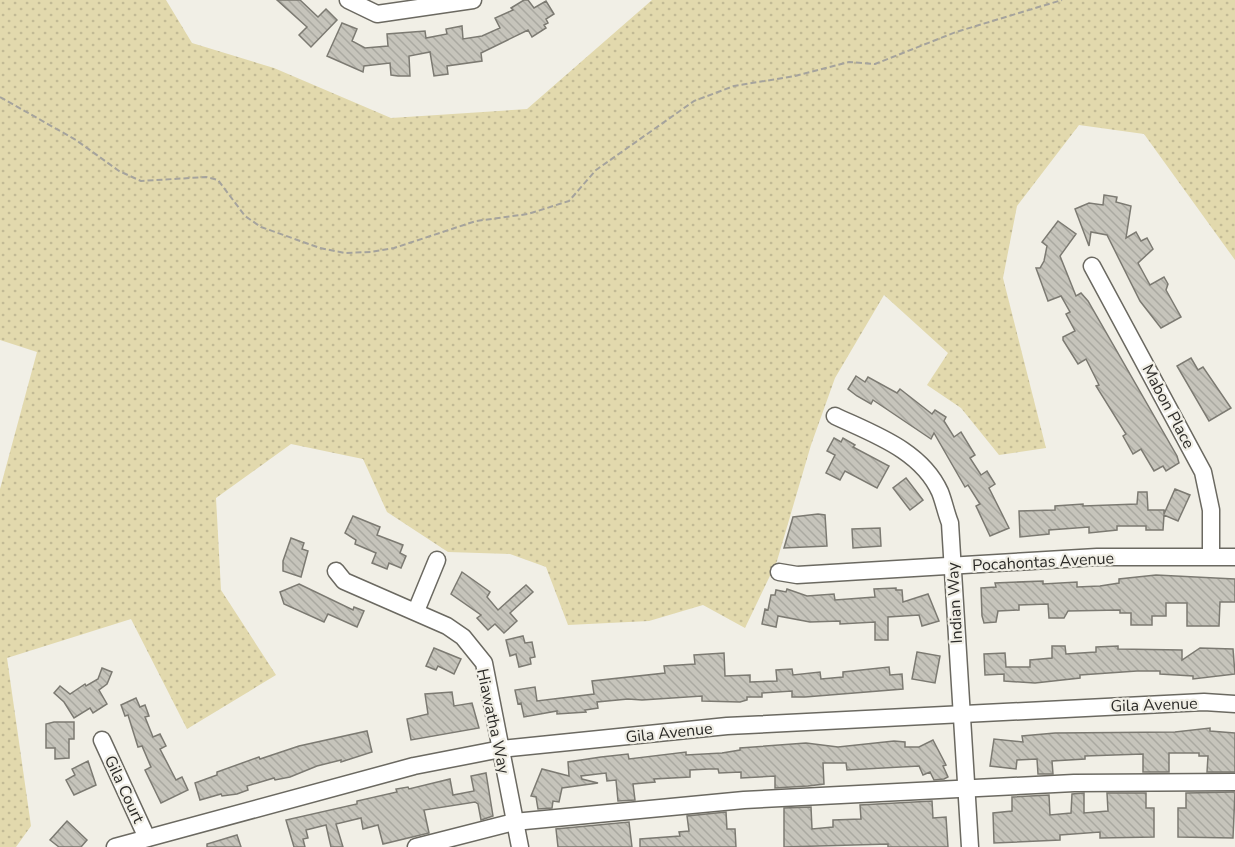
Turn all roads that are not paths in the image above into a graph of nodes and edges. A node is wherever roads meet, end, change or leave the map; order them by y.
1 (348, 0) edge
2 (473, 0) edge
3 (1092, 266) dead end
4 (835, 416) dead end
5 (1211, 556) junction
6 (1235, 557) edge
7 (437, 560) dead end
8 (952, 566) junction
9 (336, 571) dead end
10 (779, 572) dead end
11 (416, 612) junction
12 (1235, 704) edge
13 (961, 712) junction
14 (102, 740) dead end
15 (501, 749) junction
16 (1235, 782) edge
17 (964, 789) junction
18 (514, 822) junction
19 (147, 838) junction
20 (115, 847) edge
21 (416, 847) edge
22 (520, 847) edge
23 (970, 847) edge

1 - 2 street
3 - 5 street, Mabon Place
4 - 8 street, Indian Way
5 - 6 street, Pocahontas Avenue
5 - 8 street, Pocahontas Avenue
7 - 11 street
8 - 10 street, Pocahontas Avenue
8 - 13 street, Indian Way
9 - 11 street, Hiawatha Way
11 - 15 street, Hiawatha Way
12 - 13 street, Gila Avenue
13 - 15 street, Gila Avenue
13 - 17 street, Indian Way
14 - 19 street, Gila Court
15 - 18 street, Hiawatha Way
15 - 19 street, Gila Avenue
16 - 17 street
17 - 18 street
17 - 23 street, Indian Way
18 - 21 street
18 - 22 street, Hiawatha Way
19 - 20 street, Gila Avenue

